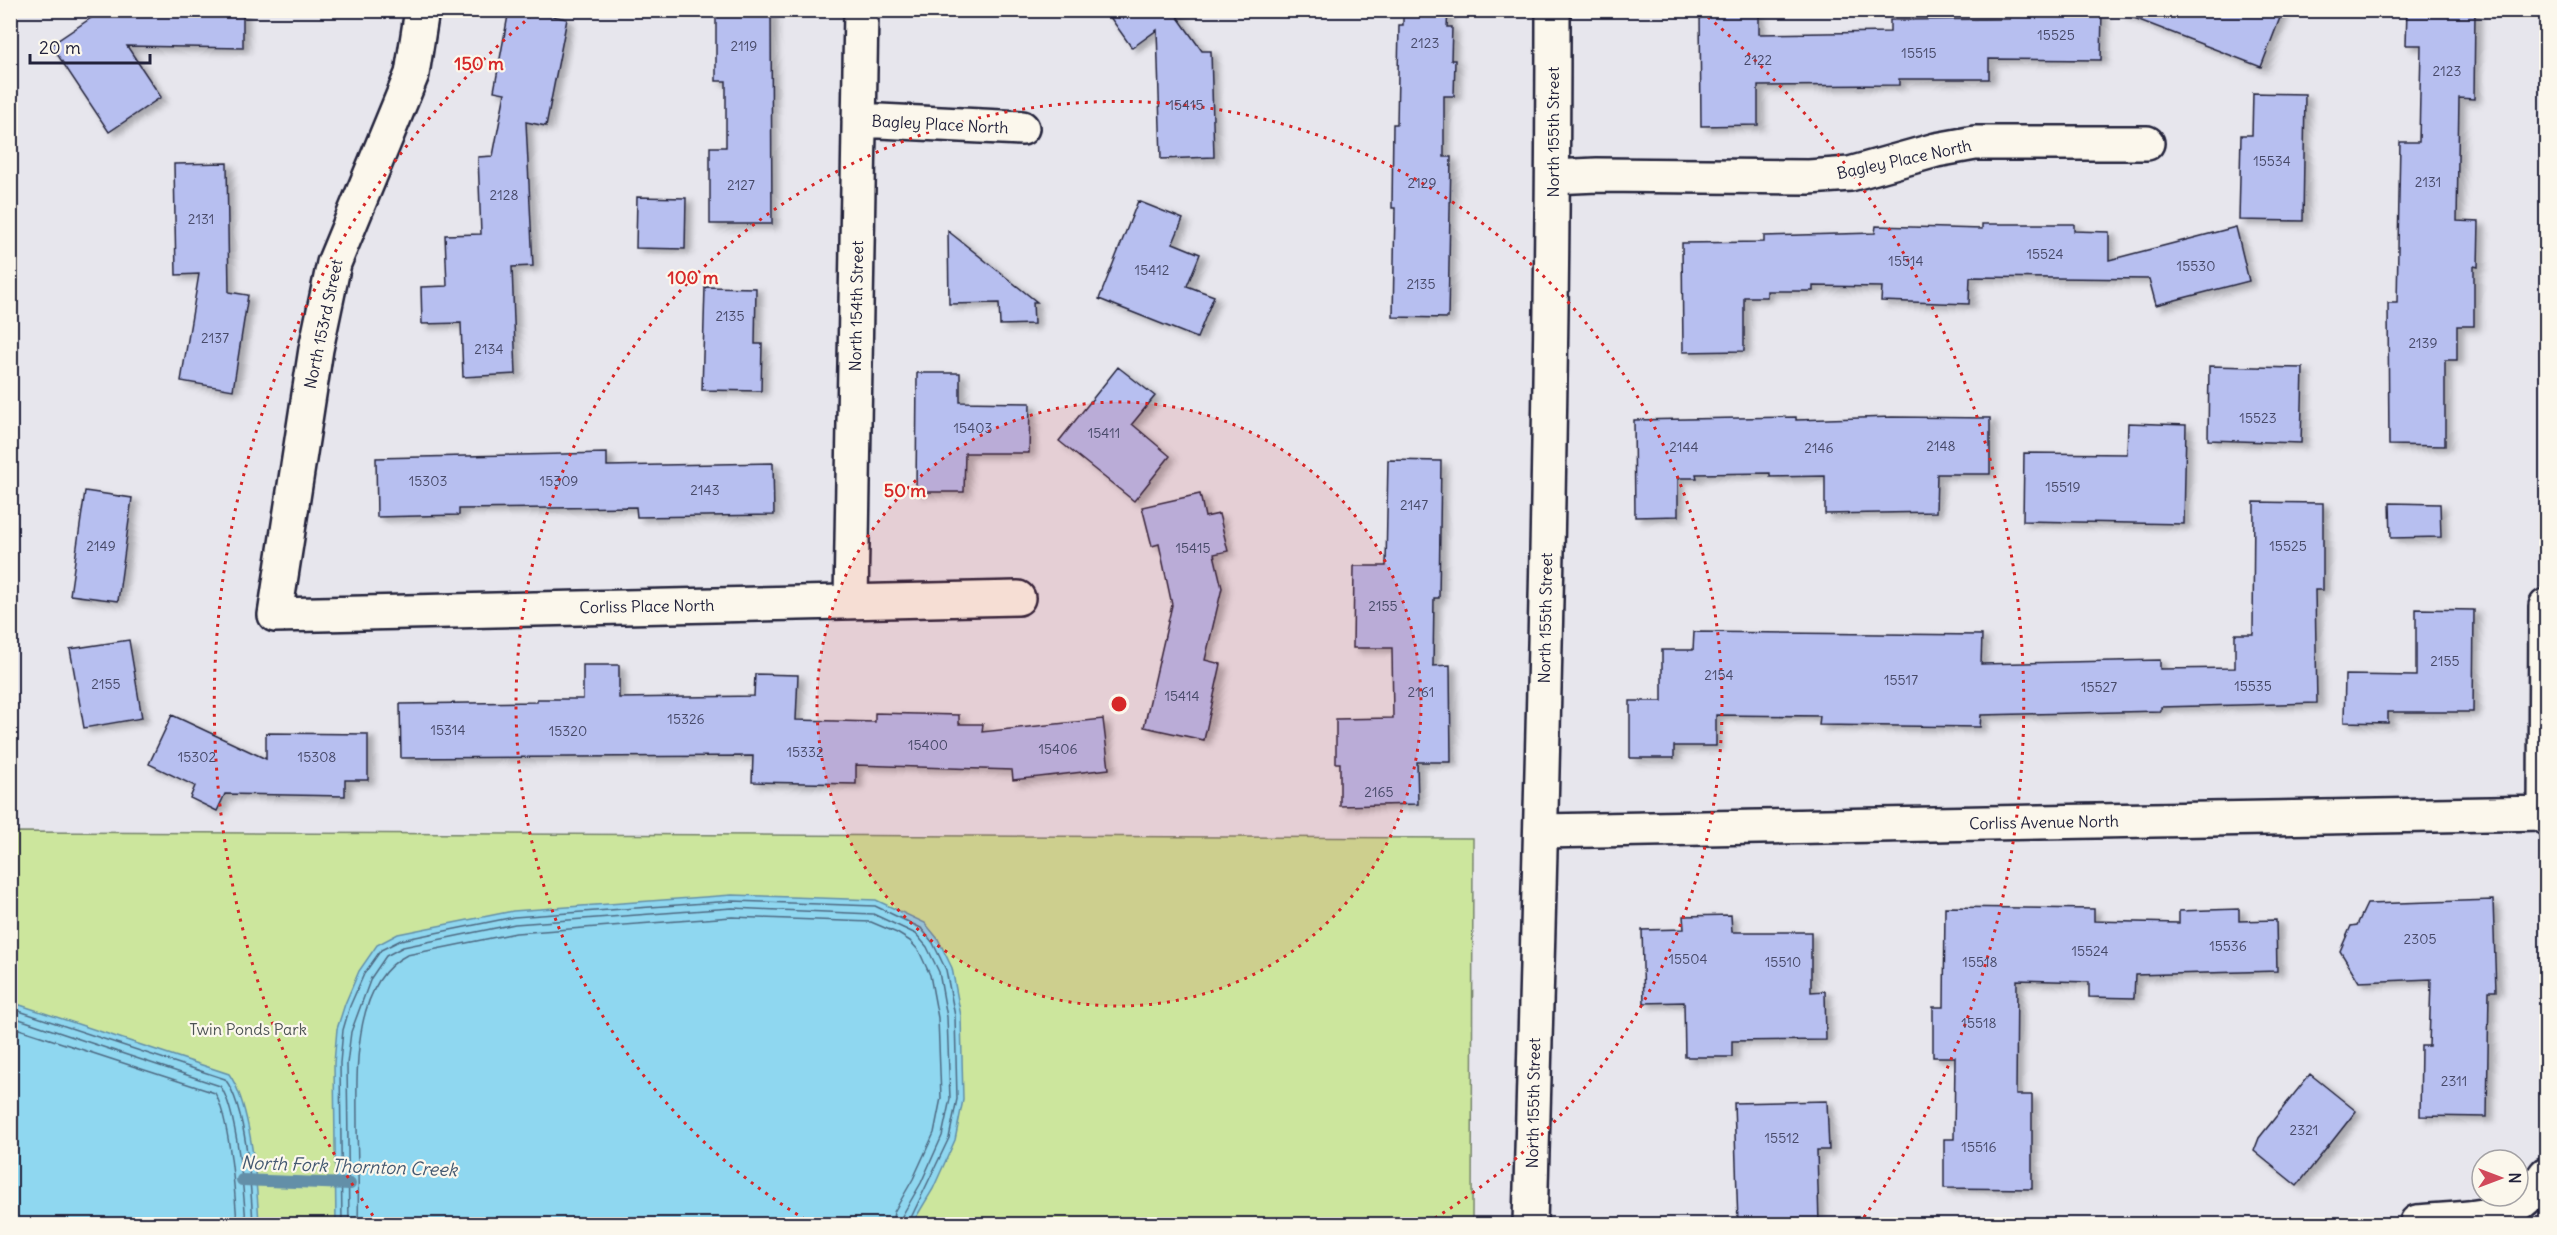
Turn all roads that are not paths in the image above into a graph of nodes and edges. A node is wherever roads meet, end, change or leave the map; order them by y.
1 (422, 10) edge
2 (861, 10) edge
3 (1553, 10) edge
4 (859, 120) junction
5 (1022, 128) dead end
6 (2147, 143) dead end
7 (1553, 177) junction
8 (1018, 598) dead end
9 (851, 602) junction
10 (2547, 606) edge
11 (275, 615) joint
12 (2546, 815) edge
13 (1541, 831) junction
14 (2547, 1174) edge
15 (2417, 1222) dead end
16 (1530, 1224) edge

1 - 11 street, North 153rd Street
2 - 4 street, North 154th Street
3 - 7 street, North 155th Street
4 - 5 street, Bagley Place North
4 - 9 street, North 154th Street
6 - 7 street, Bagley Place North
7 - 13 street, North 155th Street
8 - 9 street, Corliss Place North
9 - 11 street, Corliss Place North
10 - 12 street
12 - 13 street, Corliss Avenue North
13 - 16 street, North 155th Street
14 - 15 street

